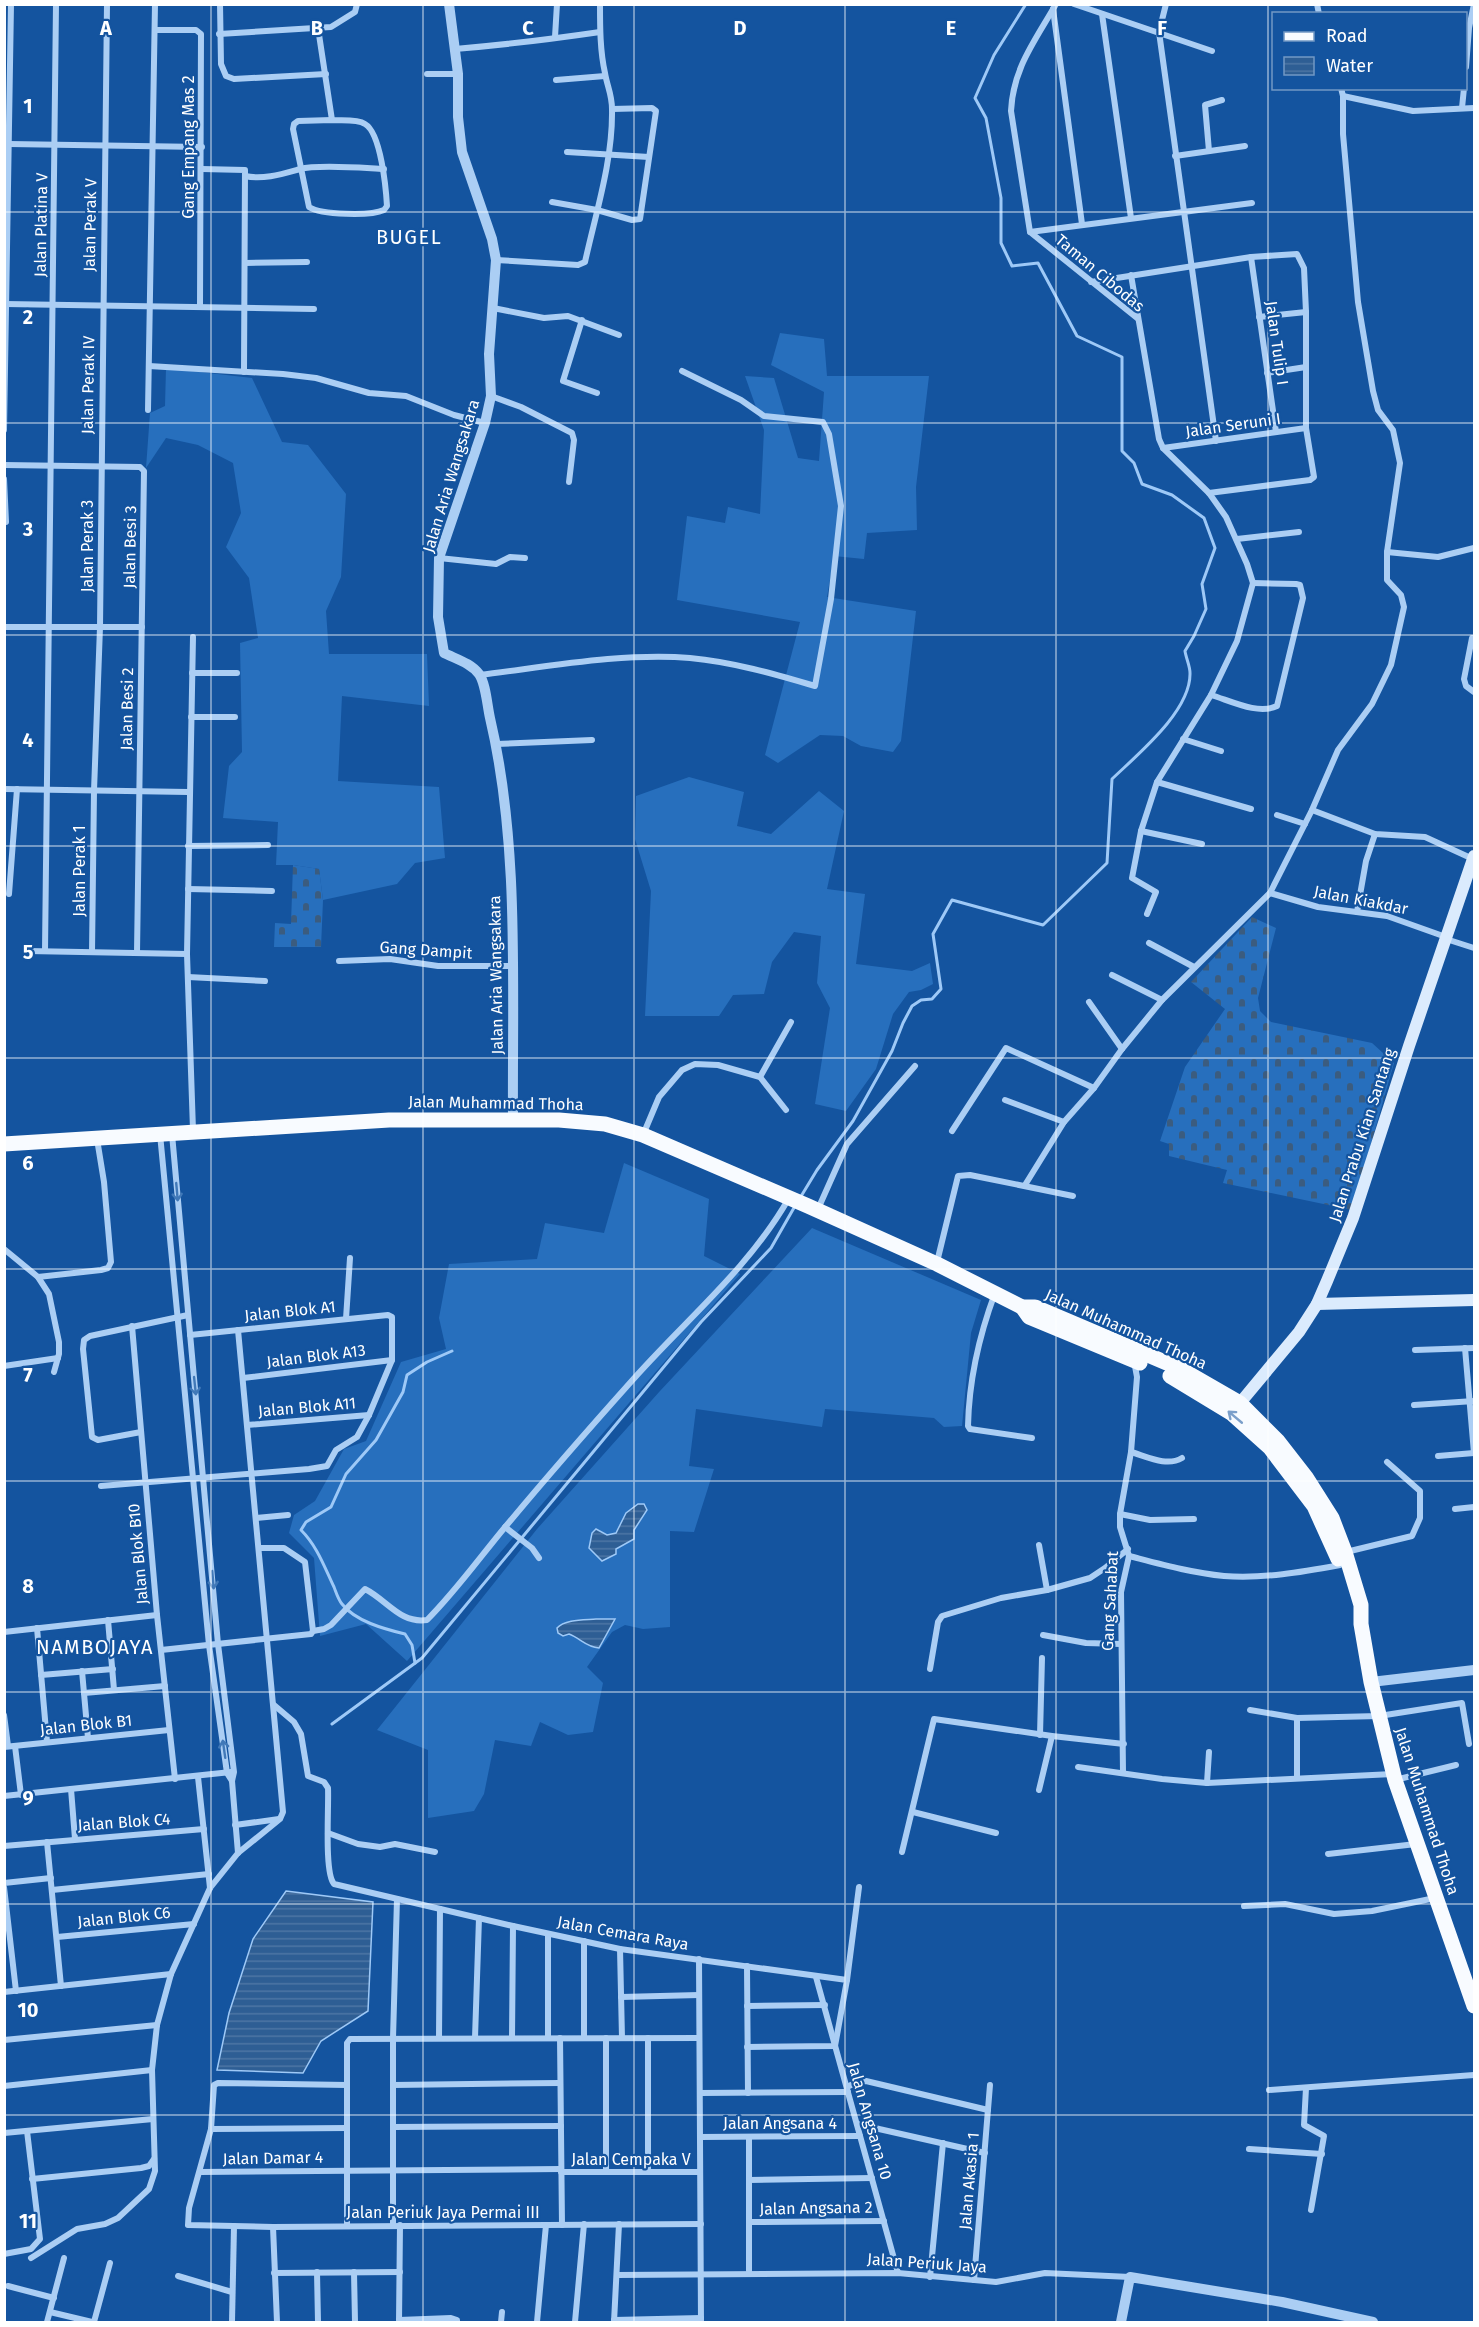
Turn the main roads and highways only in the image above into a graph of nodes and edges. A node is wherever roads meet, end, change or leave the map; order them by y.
1 (1474, 858) edge
2 (1472, 875) edge
3 (4, 1144) edge
4 (1474, 1300) edge
5 (1317, 1304) junction
6 (1022, 1307) junction
7 (1179, 1374) junction
8 (1240, 1403) junction
9 (1274, 1445) junction
10 (1474, 2006) edge

1 - 2 main road, Jalan Prabu Kian Santang
2 - 5 main road, Jalan Prabu Kian Santang
3 - 6 main road, Jalan Muhammad Thoha
4 - 5 main road
5 - 8 main road, Jalan Prabu Kian Santang
6 - 7 main road, Jalan Muhammad Thoha
6 - 7 main road, Jalan Muhammad Thoha
7 - 8 main road, Jalan Muhammad Thoha
9 -> 7 main road, Jalan Muhammad Thoha
8 - 9 main road, Jalan Muhammad Thoha
9 - 10 main road, Jalan Muhammad Thoha

